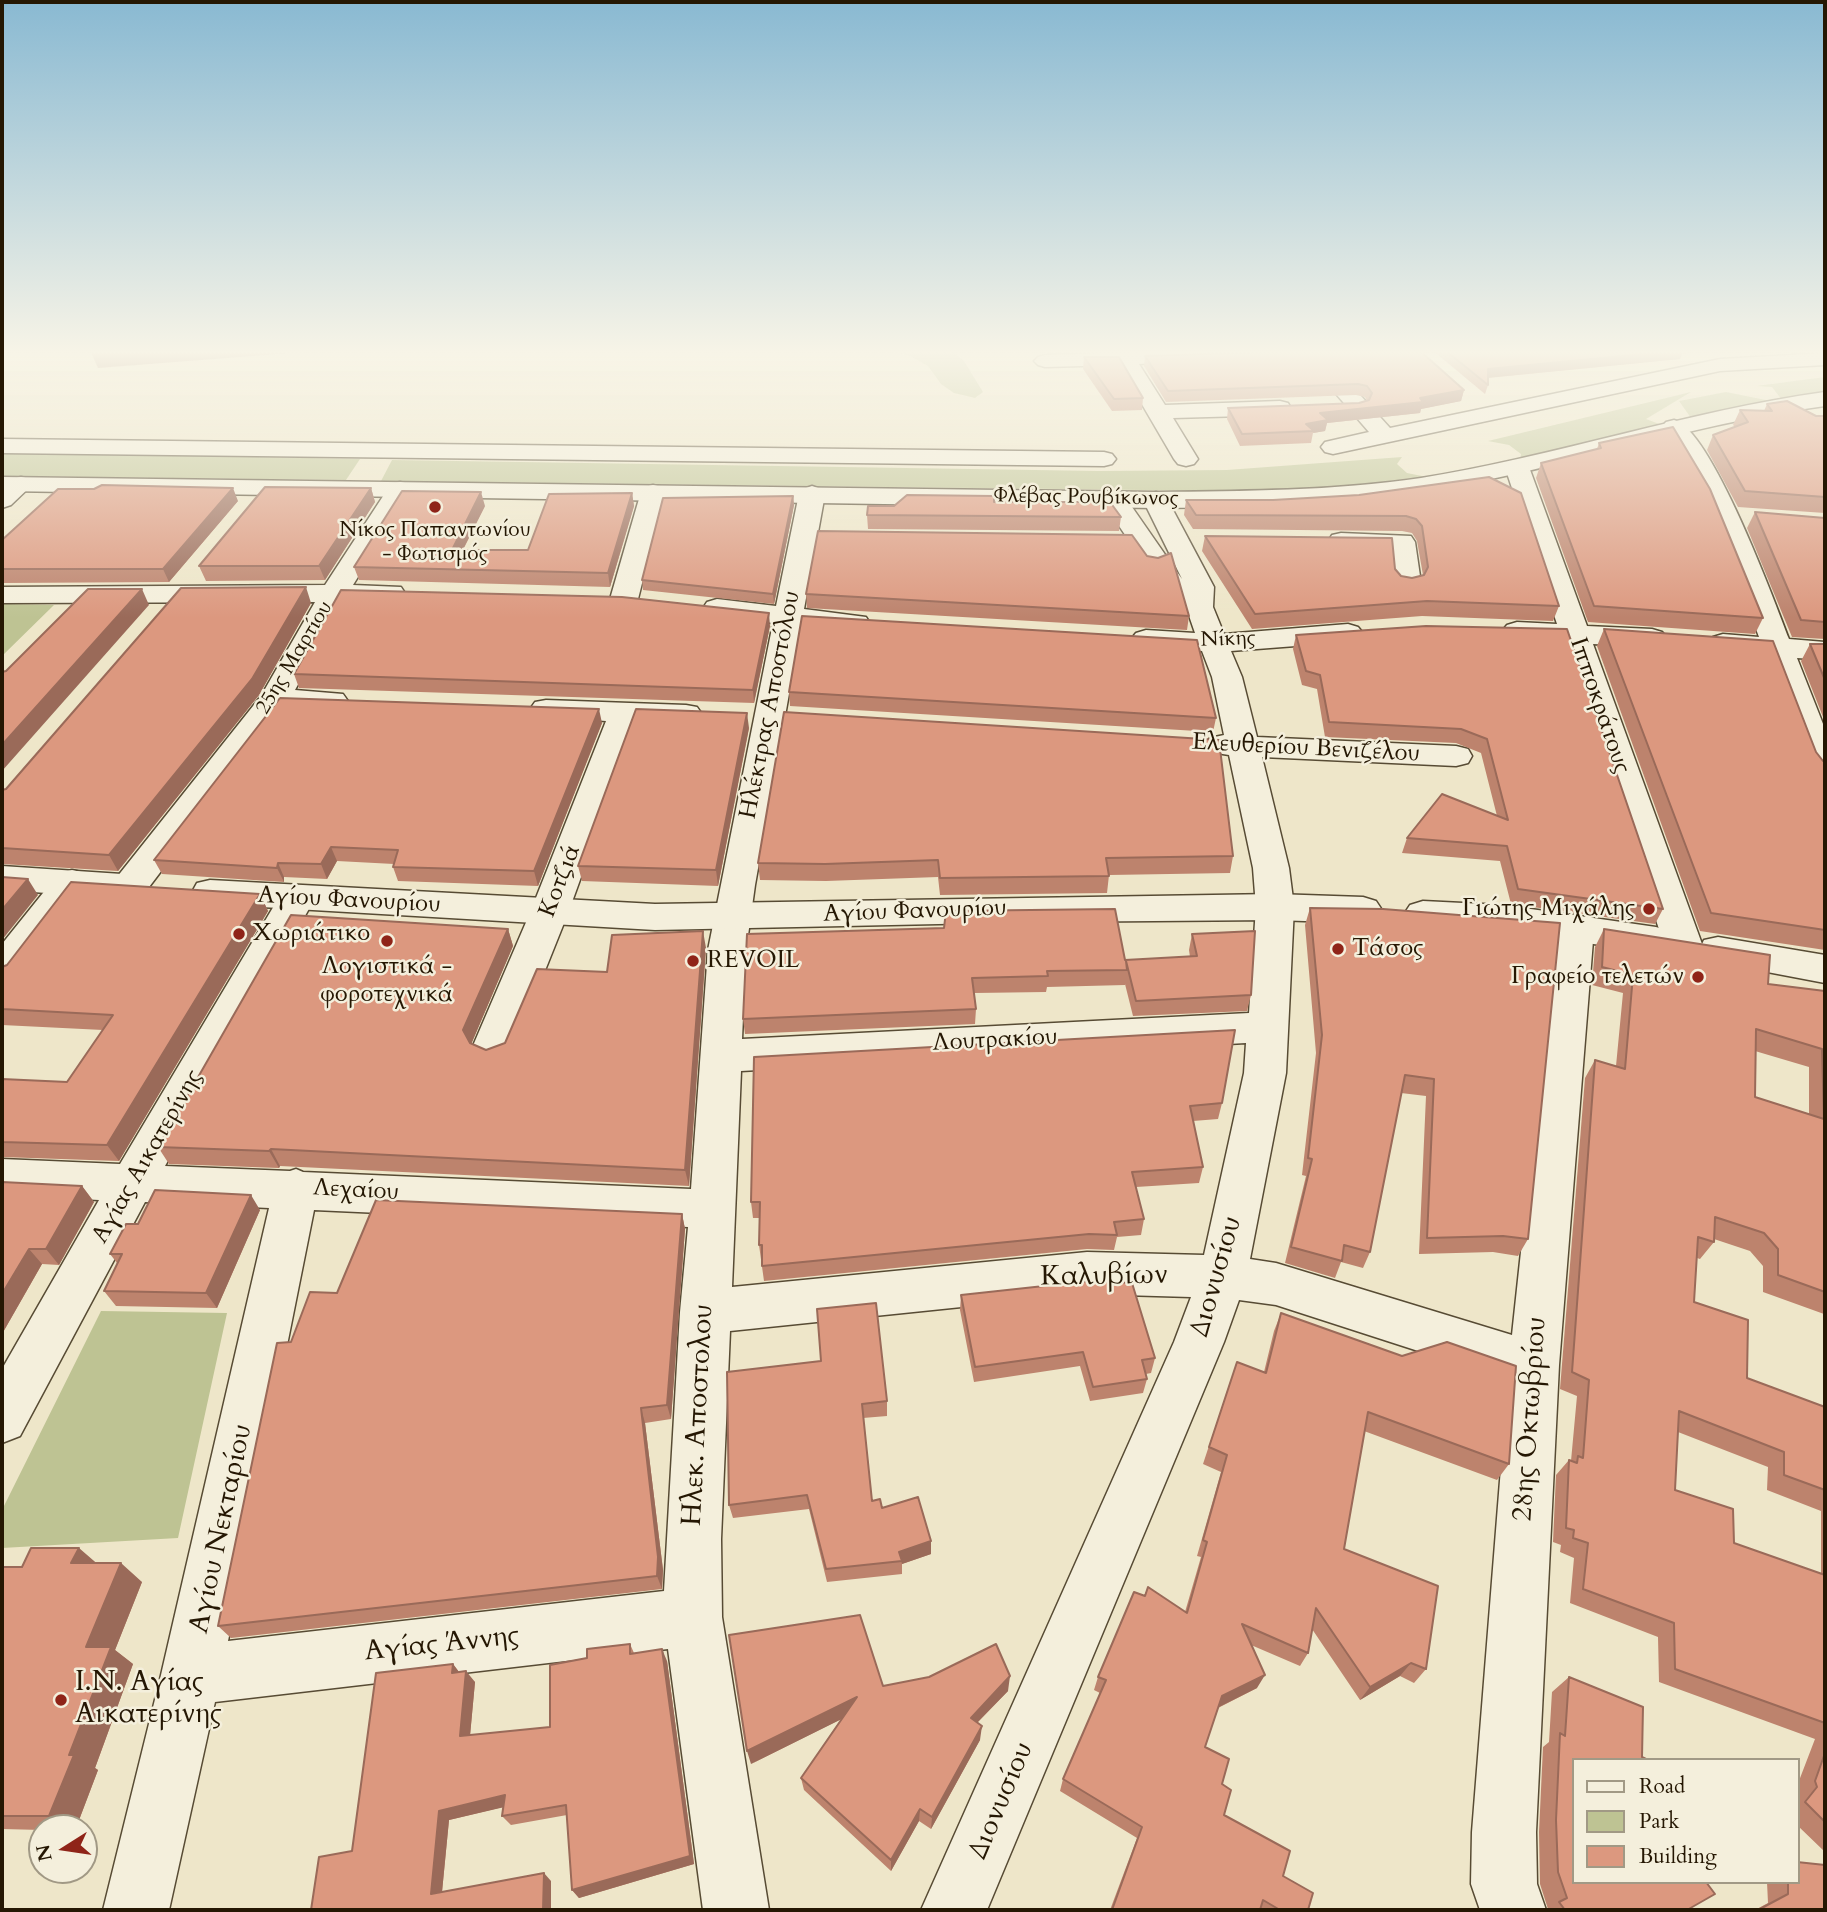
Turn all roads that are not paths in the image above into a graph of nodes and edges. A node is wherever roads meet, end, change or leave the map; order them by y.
1 (1174, 439) edge
2 (1370, 439) edge
3 (1626, 439) edge
4 (1683, 439) edge
5 (2, 446) edge
6 (1333, 447) dead end
7 (1104, 459) dead end
8 (1186, 459) dead end
9 (1517, 467) junction
10 (264, 488) junction
11 (8, 489) edge
12 (400, 489) junction
13 (653, 492) junction
14 (812, 494) junction
15 (1114, 499) junction
16 (1156, 500) junction
17 (239, 520) edge
18 (1190, 539) junction
19 (1141, 540) junction
20 (1309, 540) edge
21 (204, 562) edge
22 (1407, 583) edge
23 (335, 591) junction
24 (178, 593) junction
25 (418, 594) edge
26 (2, 595) edge
27 (84, 596) junction
28 (623, 599) edge
29 (692, 605) edge
30 (1199, 607) junction
31 (789, 617) junction
32 (151, 624) edge
33 (55, 625) edge
34 (885, 625) edge
35 (1380, 630) edge
36 (1491, 631) edge
37 (1573, 633) junction
38 (1118, 638) edge
39 (1215, 643) junction
40 (1778, 646) junction
41 (1825, 651) edge
42 (275, 699) junction
43 (356, 702) edge
44 (518, 708) edge
45 (625, 712) junction
46 (758, 716) junction
47 (1189, 743) edge
48 (1245, 746) junction
49 (1457, 756) dead end
50 (1825, 769) edge
51 (2, 878) edge
52 (72, 883) junction
53 (130, 886) junction
54 (297, 898) junction
55 (1275, 907) junction
56 (550, 913) junction
57 (732, 918) junction
58 (1575, 928) junction
59 (1683, 944) junction
60 (1825, 969) edge
61 (2, 970) edge
62 (1268, 1027) junction
63 (493, 1048) edge
64 (722, 1056) junction
65 (2, 1177) edge
66 (133, 1181) junction
67 (296, 1188) junction
68 (710, 1209) junction
69 (1223, 1277) junction
70 (705, 1312) junction
71 (1534, 1365) junction
72 (2, 1418) edge
73 (694, 1617) junction
74 (191, 1675) junction
75 (136, 1910) edge
76 (736, 1910) edge
77 (954, 1910) edge
78 (1513, 1910) edge

1 - 8 street
2 - 6 street
3 - 9 street, Φλέβας Ρουβίκωνος
4 - 40 street
5 - 7 street
9 - 16 street, Φλέβας Ρουβίκωνος
9 - 37 street, Ιπποκράτους
10 - 11 street, Φλέβας Ρουβίκωνος
10 - 12 street, Φλέβας Ρουβίκωνος
10 - 17 street
12 - 13 street, Φλέβας Ρουβίκωνος
12 - 23 street, 25ης Μαρτίου
13 - 14 street, Φλέβας Ρουβίκωνος
13 - 28 street
14 - 15 street, Φλέβας Ρουβίκωνος
14 - 31 street, Ηλέκτρας Αποστόλου
15 - 16 street, Φλέβας Ρουβίκωνος
15 - 19 street, Διονυσίου
16 - 18 street, Διονυσίου
18 - 19 street
18 - 30 street, Διονυσίου
19 - 30 street, Διονυσίου
20 - 22 street
21 - 24 street
23 - 24 street
23 - 25 street
23 - 42 street, 25ης Μαρτίου
24 - 27 street
24 - 32 street
26 - 27 street
27 - 33 street
29 - 31 street
30 - 39 street, Διονυσίου
31 - 34 street
31 - 46 street, Ηλέκτρας Αποστόλου
35 - 39 street, Νίκης
36 - 37 street
37 - 40 street
37 - 59 street, Ιπποκράτους
38 - 39 street, Νίκης
39 - 48 street, Διονυσίου
40 - 41 street
40 - 50 street
42 - 43 street
42 - 53 street, 25ης Μαρτίου
44 - 45 street
45 - 46 street
45 - 56 street, Κοτζιά
46 - 57 street, Ηλέκτρας Αποστόλου
47 - 48 street, Ελευθερίου Βενιζέλου
48 - 49 street, Ελευθερίου Βενιζέλου
48 - 55 street, Διονυσίου
51 - 52 street, Αγίου Φανουρίου
52 - 53 street, Αγίου Φανουρίου
52 - 61 street
53 - 54 street, Αγίου Φανουρίου
54 - 56 street, Αγίου Φανουρίου
54 - 66 street, Αγίας Αικατερίνης
55 - 57 street, Αγίου Φανουρίου
55 - 58 street, Αγίου Φανουρίου
55 - 62 street, Διονυσίου
56 - 57 street, Αγίου Φανουρίου
56 - 63 street, Κοτζιά
57 - 64 street, Ηλεκ. Αποστολου
58 - 59 street, Αγίου Φανουρίου
58 - 71 street, 28ης Οκτωβρίου
59 - 60 street, Αγίου Φανουρίου
62 - 64 street, Λουτρακίου
62 - 69 street, Διονυσίου
64 - 68 street, Ηλεκ. Αποστολου
65 - 66 street, Λεχαίου
66 - 67 street, Λεχαίου
66 - 72 street, Αγίας Αικατερίνης
67 - 68 street, Λεχαίου
67 - 74 street, Αγίου Νεκταρίου
68 - 70 street, Ηλεκ. Αποστολου
69 - 70 street, Καλυβίων
69 - 71 street, Καλυβίων
69 - 77 street, Διονυσίου
70 - 73 street, Ηλεκ. Αποστολου
71 - 78 street, 28ης Οκτωβρίου
73 - 74 street, Αγίας Άννης
73 - 76 street, Ηλεκ. Αποστολου
74 - 75 street, Αγίου Νεκταρίου

